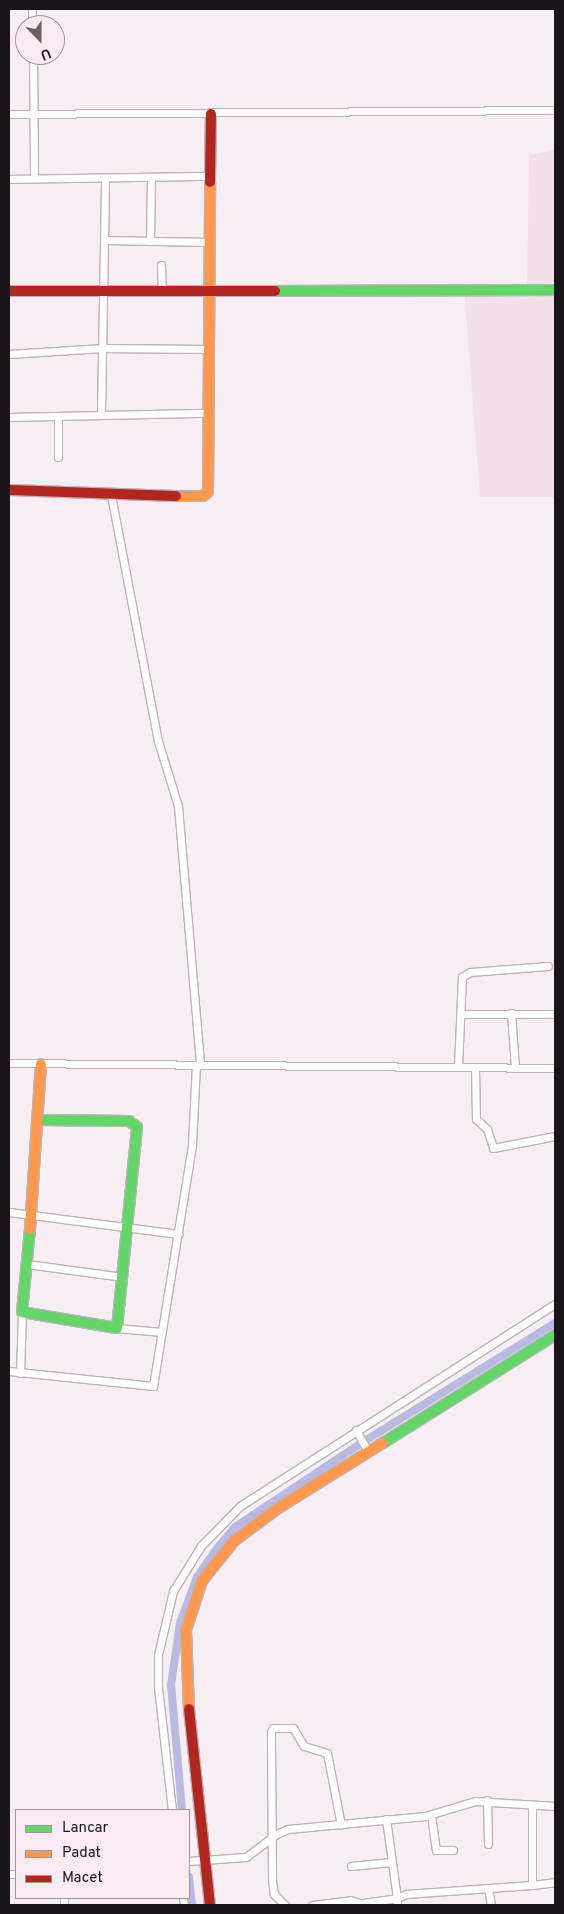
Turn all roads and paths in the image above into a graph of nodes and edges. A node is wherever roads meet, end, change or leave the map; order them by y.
1 (33, 65) edge
2 (555, 110) edge
3 (9, 114) edge
4 (35, 114) junction
5 (211, 114) junction
6 (211, 176) junction
7 (9, 178) edge
8 (34, 178) junction
9 (105, 179) junction
10 (151, 179) junction
11 (105, 240) junction
12 (150, 241) junction
13 (210, 242) junction
14 (161, 265) dead end
15 (104, 288) junction
16 (211, 289) junction
17 (162, 290) junction
18 (555, 290) edge
19 (9, 291) edge
20 (103, 348) junction
21 (208, 350) junction
22 (9, 354) edge
23 (208, 413) junction
24 (101, 414) junction
25 (58, 416) junction
26 (9, 417) edge
27 (58, 457) dead end
28 (9, 490) edge
29 (111, 495) junction
30 (548, 966) dead end
31 (512, 1013) junction
32 (462, 1014) junction
33 (555, 1014) edge
34 (9, 1063) edge
35 (41, 1064) junction
36 (198, 1065) junction
37 (458, 1067) junction
38 (476, 1067) junction
39 (515, 1068) junction
40 (555, 1068) edge
41 (37, 1120) junction
42 (555, 1136) edge
43 (9, 1212) edge
44 (32, 1212) junction
45 (126, 1227) junction
46 (179, 1234) junction
47 (27, 1264) junction
48 (123, 1276) junction
49 (555, 1304) edge
50 (22, 1312) junction
51 (117, 1328) junction
52 (162, 1332) junction
53 (555, 1335) edge
54 (9, 1372) edge
55 (20, 1373) junction
56 (357, 1432) junction
57 (369, 1451) junction
58 (487, 1800) junction
59 (532, 1806) junction
60 (555, 1806) edge
61 (172, 1809) edge
62 (431, 1814) junction
63 (386, 1820) junction
64 (341, 1825) junction
65 (272, 1838) junction
66 (488, 1844) dead end
67 (453, 1850) dead end
68 (203, 1859) junction
69 (190, 1861) edge
70 (391, 1862) junction
71 (352, 1866) dead end
72 (555, 1882) edge
73 (532, 1885) junction
74 (488, 1888) junction
75 (397, 1902) edge
76 (364, 1904) edge
77 (210, 1905) edge
78 (285, 1905) edge
79 (312, 1905) edge
80 (491, 1905) edge

1 - 4 street
2 - 5 street
3 - 4 street
4 - 5 street
4 - 8 street
5 - 6 street
6 - 10 street
6 - 13 street
7 - 8 street
8 - 9 street
9 - 10 street
9 - 11 street
10 - 12 street
11 - 12 street
11 - 15 street
12 - 13 street
13 - 16 street
14 - 17 street
15 - 17 street
15 - 19 street
15 - 20 street
16 - 17 street
16 - 18 street
16 - 21 street
20 - 21 street
20 - 22 street
20 - 24 street
21 - 23 street
23 - 24 street
23 - 29 street
24 - 25 street
25 - 26 street
25 - 27 street
28 - 29 street
29 - 36 street
30 - 32 street
31 - 32 street
31 - 33 street
31 - 39 street
32 - 37 street
34 - 35 street
35 - 36 street
35 - 41 street
36 - 37 street
36 - 46 street
37 - 38 street
38 - 39 street
38 - 42 street
39 - 40 street
41 - 44 street
41 - 45 street
43 - 44 street
44 - 45 street
44 - 47 street
45 - 46 street
45 - 48 street
46 - 52 street
47 - 48 street
47 - 50 street
48 - 51 street
49 - 56 street
50 - 51 street
50 - 55 street
51 - 52 street
52 - 55 street
53 - 57 street
54 - 55 street
56 - 57 street
56 - 61 street
57 - 68 street
58 - 59 street
58 - 62 street
58 - 66 street
59 - 60 street
59 - 73 street
62 - 63 street
62 - 67 street
63 - 64 street
63 - 70 street
64 - 65 street
64 - 65 street
65 - 68 street
65 - 78 street
68 - 69 street
68 - 77 street
70 - 71 street
70 - 75 street
72 - 73 street
73 - 74 street
74 - 75 street
74 - 80 street
75 - 76 street
76 - 79 street

